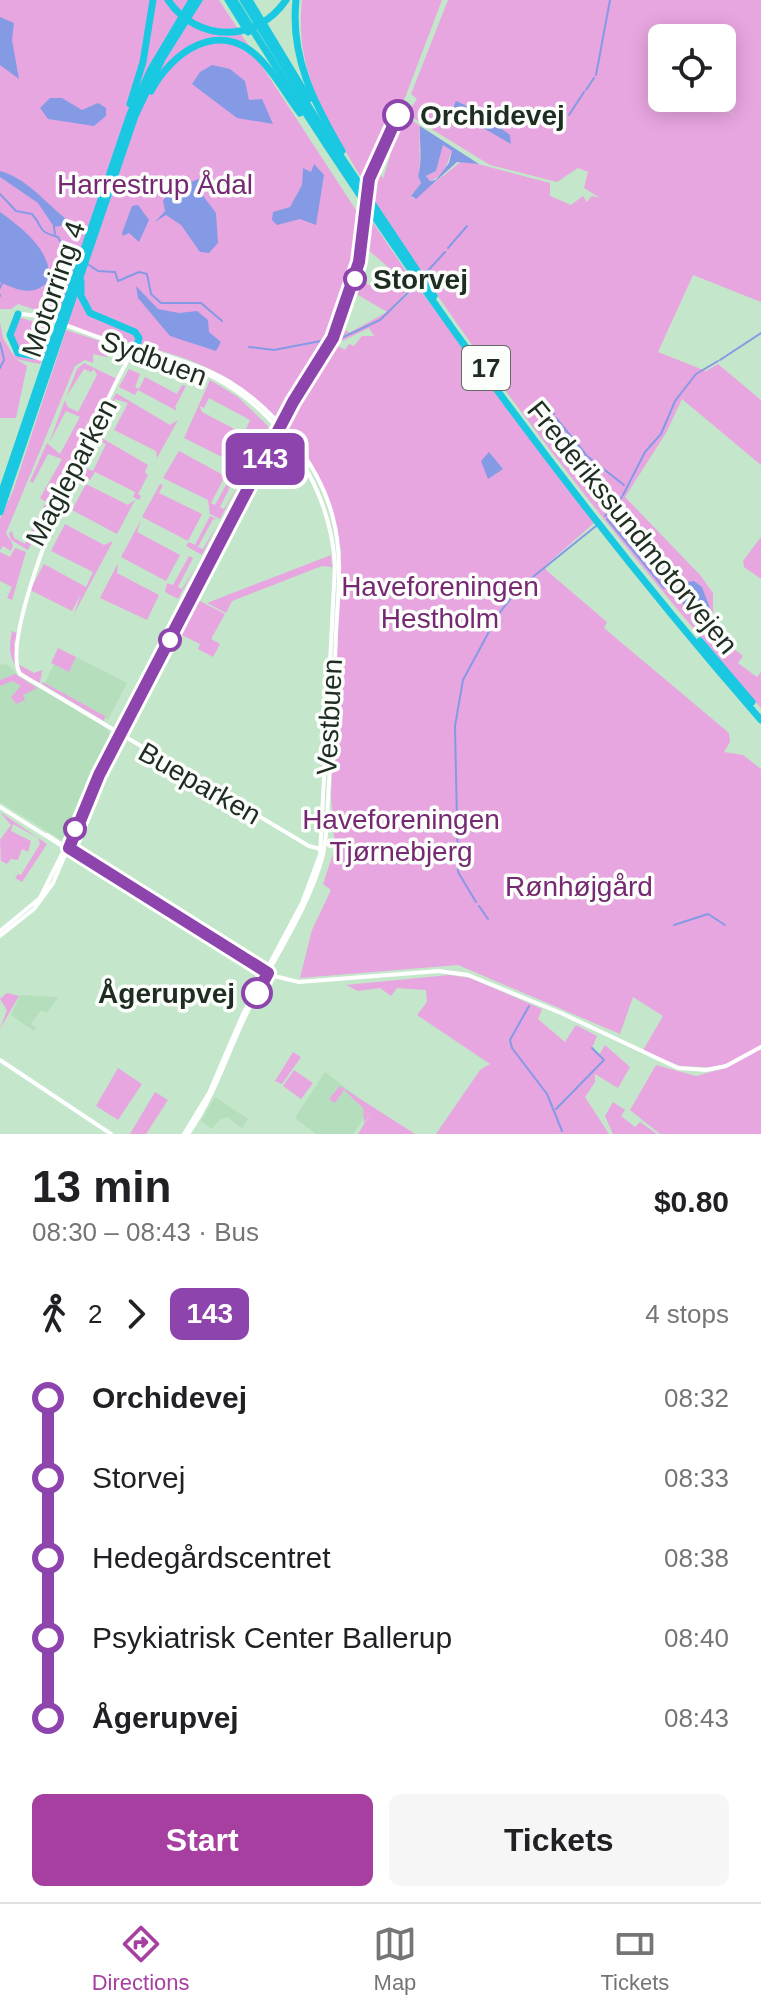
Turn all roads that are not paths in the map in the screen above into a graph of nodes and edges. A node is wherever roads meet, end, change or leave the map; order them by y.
1 (153, 0) edge
2 (168, 0) edge
3 (190, 0) edge
4 (199, 0) edge
5 (228, 0) edge
6 (234, 0) edge
7 (246, 0) edge
8 (286, 0) edge
9 (296, 0) edge
10 (184, 14) junction
11 (177, 25) junction
12 (299, 111) junction
13 (135, 116) junction
14 (330, 131) junction
15 (331, 153) junction
16 (111, 168) junction
17 (375, 208) junction
18 (84, 267) junction
19 (18, 314) joint
20 (64, 316) junction
21 (59, 332) junction
22 (135, 348) junction
23 (278, 429) junction
24 (0, 497) edge
25 (0, 512) edge
26 (44, 525) dead end
27 (9, 662) dead end
28 (761, 712) edge
29 (761, 720) edge
30 (119, 734) junction
31 (0, 807) edge
32 (67, 849) junction
33 (322, 850) junction
34 (0, 933) edge
35 (266, 972) junction
36 (761, 1047) edge
37 (0, 1062) edge
38 (111, 1134) edge
39 (186, 1134) edge

1 - 16 highway
2 - 8 highway
3 - 10 highway, Motorring 4
4 - 10 highway, Motorring 4
5 - 12 highway
6 - 15 highway, Frederikssundmotorvejen / 17
7 - 14 highway
7 - 17 highway, Frederikssundmotorvejen / 17
9 - 14 highway
10 - 11 highway, Motorring 4
11 - 13 highway, Motorring 4
11 - 16 highway, Motorring 4
12 - 13 highway
12 - 15 highway
13 - 18 highway, Motorring 4
14 - 17 highway
15 - 29 highway, Frederikssundmotorvejen / 17
16 - 20 highway, Motorring 4
17 - 28 highway, Frederikssundmotorvejen / 17
18 - 20 highway, Motorring 4
18 - 22 highway
19 - 21 highway
19 - 22 street, Sydbuen
20 - 21 highway, Motorring 4
21 - 24 highway, Motorring 4
21 - 25 highway, Motorring 4
22 - 23 street, Sydbuen
22 - 26 street, Magleparken
23 - 30 street
23 - 33 street, Vestbuen
27 - 30 street
30 - 32 street
30 - 33 street, Bueparken
31 - 32 street
32 - 34 street
32 - 34 street
32 - 35 street
33 - 35 street, Vestbuen
35 - 36 street
35 - 39 street, Vestbuen
37 - 38 street

